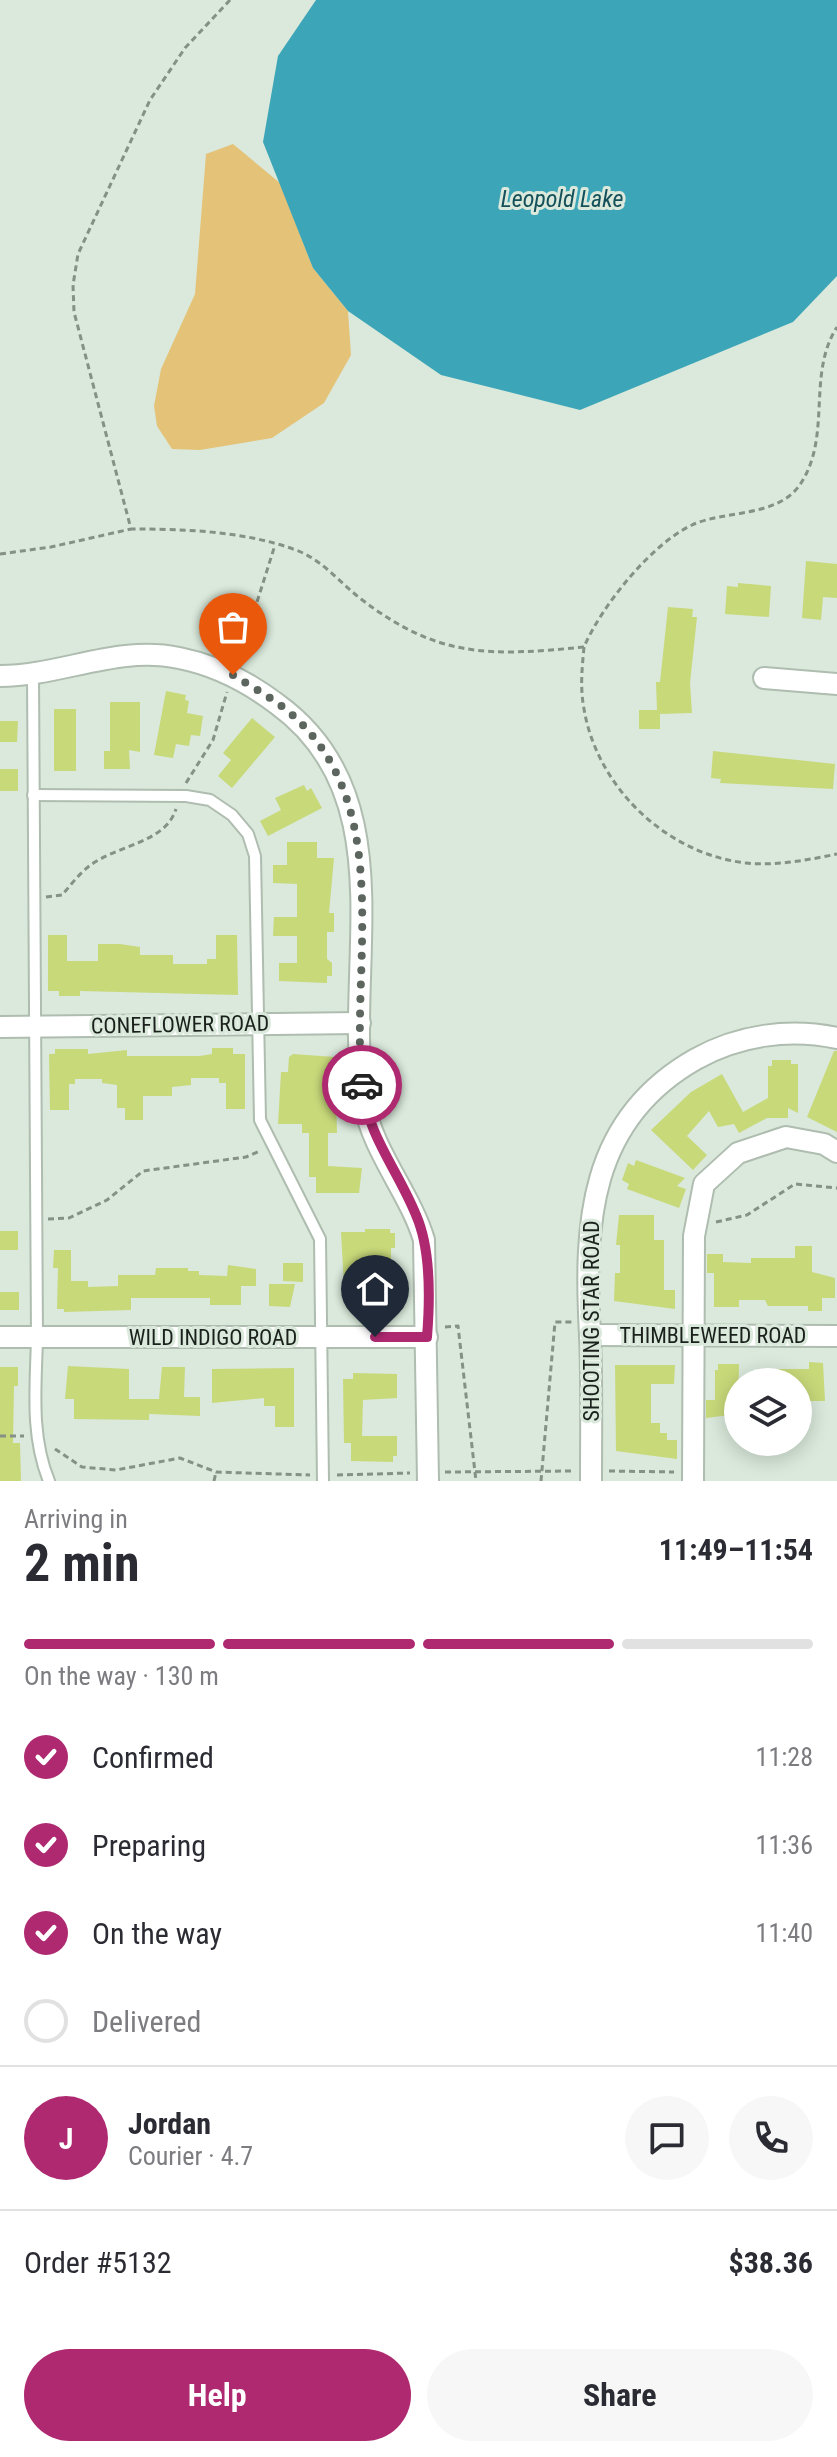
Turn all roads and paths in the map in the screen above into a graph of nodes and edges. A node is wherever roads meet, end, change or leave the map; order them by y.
1 (230, 0) edge
2 (837, 327) edge
3 (131, 529) junction
4 (275, 545) junction
5 (0, 554) edge
6 (584, 647) junction
7 (233, 675) junction
8 (0, 676) edge
9 (33, 676) junction
10 (764, 678) dead end
11 (837, 684) edge
12 (33, 795) junction
13 (180, 796) junction
14 (837, 854) edge
15 (34, 899) junction
16 (258, 1023) junction
17 (360, 1023) junction
18 (35, 1026) junction
19 (0, 1027) edge
20 (837, 1038) edge
21 (273, 1146) junction
22 (837, 1152) edge
23 (837, 1188) edge
24 (36, 1220) junction
25 (696, 1225) junction
26 (589, 1328) junction
27 (427, 1332) junction
28 (693, 1336) junction
29 (837, 1336) edge
30 (0, 1337) edge
31 (37, 1337) junction
32 (323, 1337) junction
33 (37, 1435) junction
34 (0, 1436) edge
35 (216, 1472) junction
36 (475, 1472) junction
37 (542, 1472) junction
38 (591, 1476) edge
39 (693, 1476) edge
40 (428, 1477) edge
41 (323, 1478) edge
42 (49, 1481) edge
43 (214, 1481) edge
44 (476, 1481) edge
45 (541, 1481) edge

1 - 3 path
2 - 6 path
3 - 4 path
3 - 5 path
4 - 6 path
4 - 7 path
6 - 14 path
7 - 9 street
7 - 13 path
7 - 17 street
8 - 9 street
9 - 12 lane
10 - 11 street
12 - 13 lane
12 - 15 lane
13 - 15 path
13 - 16 lane
15 - 18 lane
16 - 17 street, CONEFLOWER ROAD
16 - 18 street, CONEFLOWER ROAD
16 - 21 lane
17 - 27 street
18 - 19 street, CONEFLOWER ROAD
18 - 24 lane
20 - 26 street, SHOOTING STAR ROAD
21 - 24 path
21 - 32 lane
22 - 25 street
23 - 25 path
24 - 31 lane
25 - 28 street
26 - 28 street, THIMBLEWEED ROAD
26 - 37 path
26 - 38 street, SHOOTING STAR ROAD
27 - 32 street, WILD INDIGO ROAD
27 - 36 path
27 - 40 street
28 - 29 street, THIMBLEWEED ROAD
28 - 39 street
30 - 31 street, WILD INDIGO ROAD
31 - 32 street, WILD INDIGO ROAD
31 - 33 lane
32 - 41 lane
33 - 34 path
33 - 35 path
33 - 42 lane
35 - 41 path
35 - 43 path
36 - 37 path
36 - 40 path
36 - 44 path
37 - 38 path
37 - 45 path
38 - 39 path
40 - 41 path

